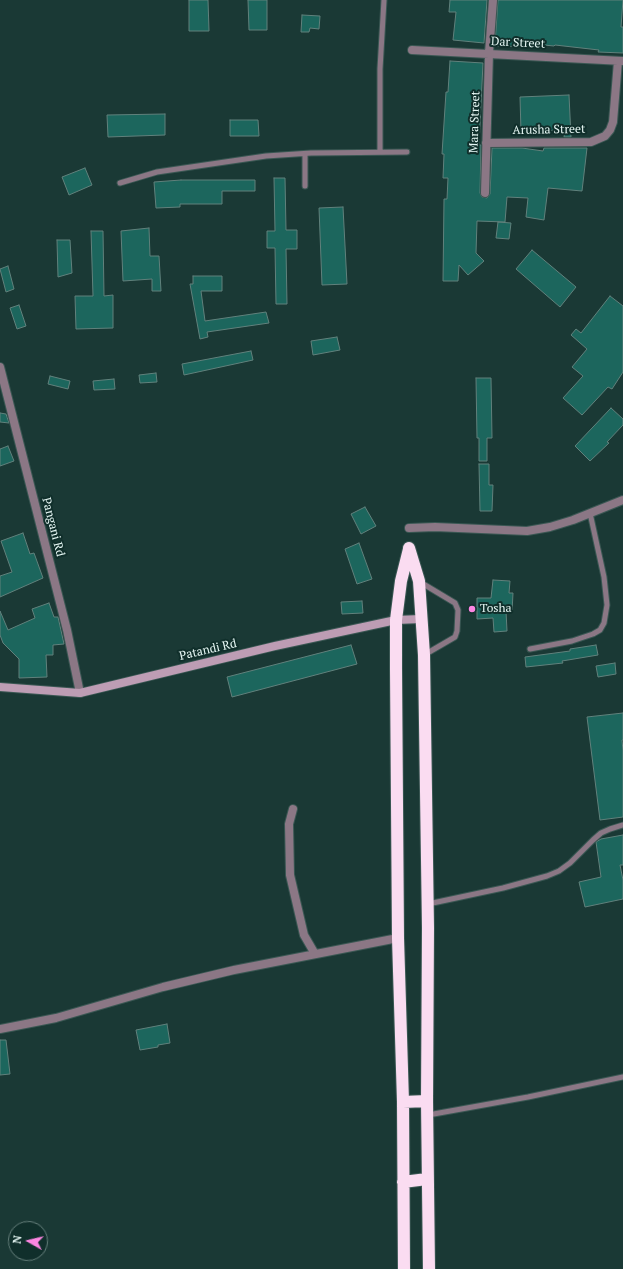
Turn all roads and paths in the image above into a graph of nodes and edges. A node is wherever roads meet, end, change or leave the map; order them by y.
1 (384, 0) edge
2 (493, 0) edge
3 (412, 50) dead end
4 (489, 53) junction
5 (621, 61) edge
6 (486, 143) junction
7 (380, 152) junction
8 (407, 152) dead end
9 (305, 154) junction
10 (120, 183) dead end
11 (305, 186) dead end
12 (485, 193) dead end
13 (0, 367) edge
14 (623, 500) edge
15 (590, 513) junction
16 (409, 528) dead end
17 (419, 581) junction
18 (422, 619) junction
19 (396, 620) junction
20 (530, 649) dead end
21 (424, 655) junction
22 (0, 687) edge
23 (80, 692) junction
24 (293, 809) dead end
25 (623, 825) edge
26 (428, 904) junction
27 (398, 938) junction
28 (315, 954) junction
29 (0, 1029) edge
30 (623, 1077) edge
31 (427, 1101) junction
32 (403, 1102) junction
33 (427, 1115) junction
34 (427, 1179) junction
35 (403, 1182) junction
36 (404, 1269) edge
37 (429, 1269) edge

1 - 7 lane
2 - 4 street, Mara Street
3 - 4 street, Dar Street
4 - 5 street, Dar Street
4 - 6 street, Mara Street
5 - 6 street, Arusha Street
6 - 12 street, Mara Street
7 - 8 lane
7 - 9 lane
9 - 10 lane
9 - 11 lane
13 - 23 street, Pangani Rd
14 - 15 street
15 - 16 street
15 - 20 lane
17 - 18 highway
17 - 19 highway
17 - 21 lane
18 - 19 street, Patandi Rd
18 - 21 highway
19 - 23 street, Patandi Rd
19 - 27 highway
21 - 26 highway
22 - 23 street, Patandi Rd
24 - 28 street
25 - 26 lane
26 - 31 highway
27 - 28 street
27 - 32 highway
28 - 29 street
30 - 33 lane
31 - 32 highway
31 - 33 highway
32 - 35 highway
33 - 34 highway
34 - 35 highway
34 - 37 highway
35 - 36 highway

